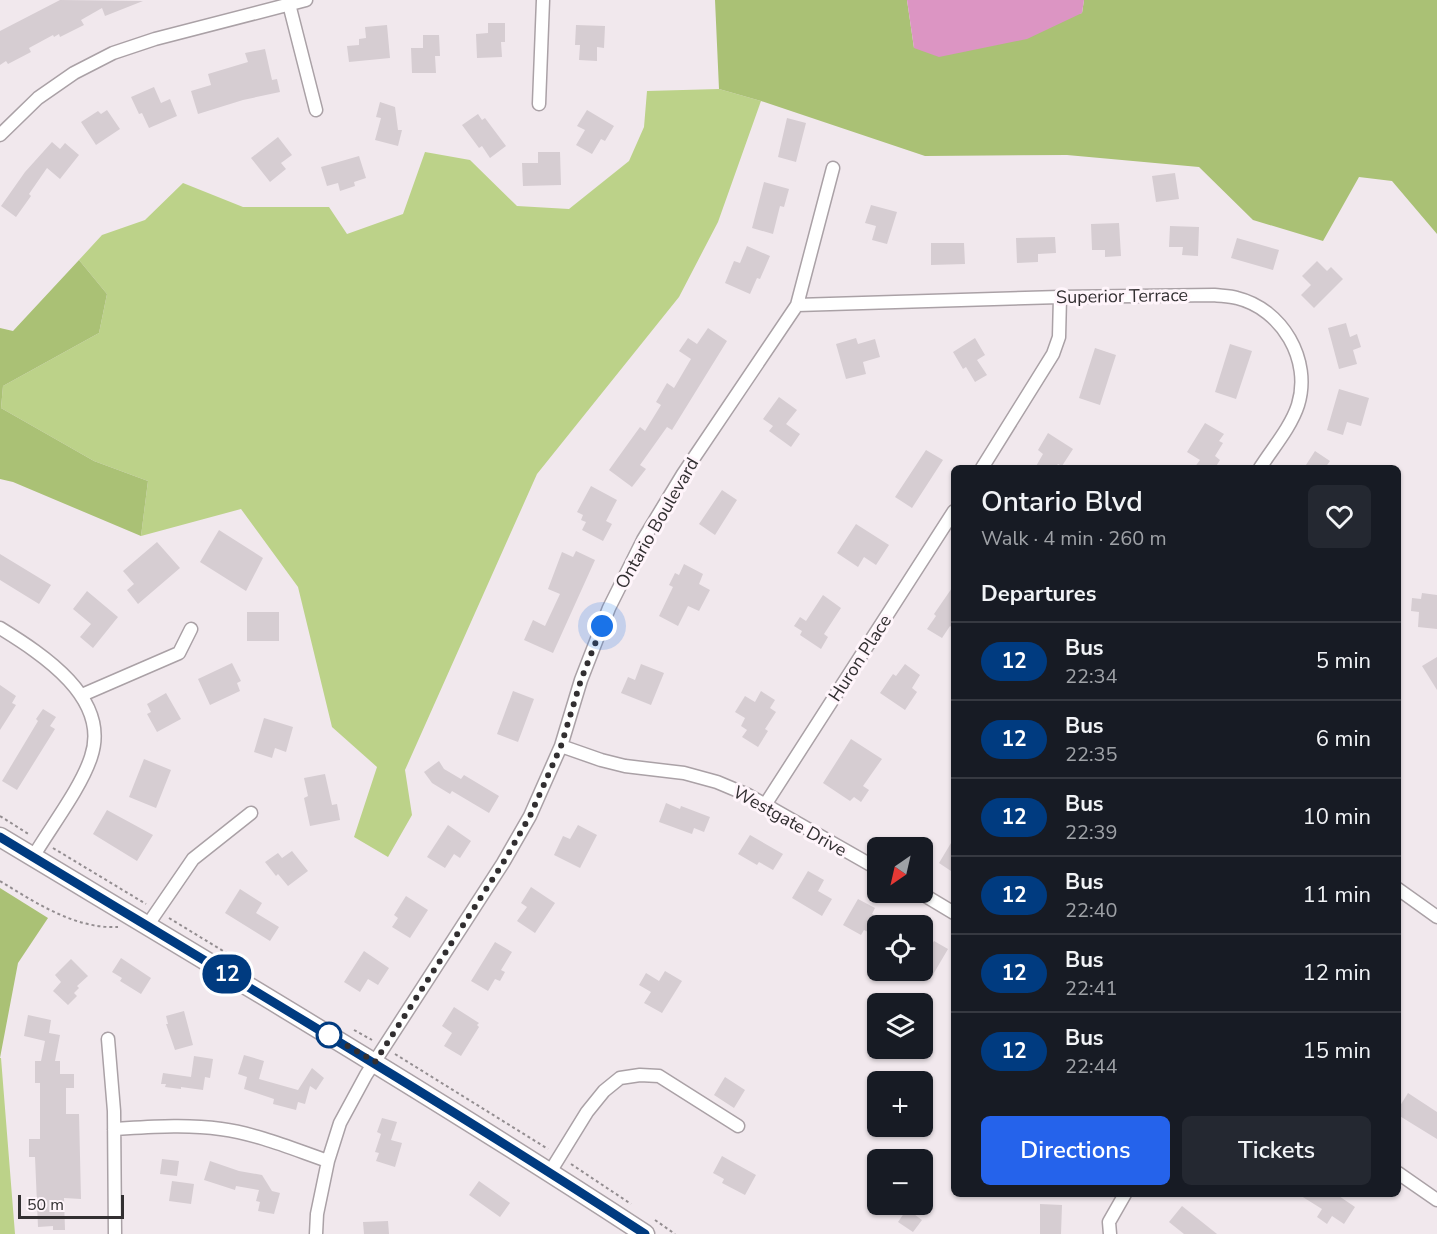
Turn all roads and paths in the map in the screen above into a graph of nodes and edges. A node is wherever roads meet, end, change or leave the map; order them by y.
1 (306, 0) edge
2 (543, 0) edge
3 (289, 4) junction
4 (539, 104) dead end
5 (316, 110) dead end
6 (0, 135) edge
7 (833, 168) dead end
8 (1060, 297) junction
9 (797, 304) junction
10 (984, 465) edge
11 (1262, 465) edge
12 (951, 516) edge
13 (0, 628) edge
14 (191, 629) dead end
15 (82, 695) junction
16 (561, 746) junction
17 (765, 805) junction
18 (251, 813) dead end
19 (0, 837) edge
20 (33, 857) junction
21 (867, 863) edge
22 (0, 881) edge
23 (1401, 891) edge
24 (933, 900) edge
25 (145, 903) dead end
26 (951, 911) edge
27 (1437, 917) edge
28 (140, 922) junction
29 (108, 1039) dead end
30 (375, 1062) junction
31 (738, 1126) dead end
32 (114, 1129) junction
33 (328, 1161) junction
34 (550, 1172) junction
35 (1401, 1175) edge
36 (1123, 1197) edge
37 (1437, 1200) edge
38 (115, 1234) edge
39 (316, 1234) edge
40 (645, 1234) edge
41 (1110, 1234) edge

1 - 3 street
2 - 4 street
3 - 5 street
3 - 6 street
7 - 9 street, Ontario Boulevard
8 - 9 street, Superior Terrace
8 - 10 street
8 - 11 street, Superior Terrace
9 - 16 street, Ontario Boulevard
12 - 17 street, Huron Place
13 - 15 street
14 - 15 street
15 - 20 street
16 - 17 street, Westgate Drive
16 - 30 street, Ontario Boulevard
17 - 21 street, Westgate Drive
18 - 28 street
19 - 20 main road
20 - 28 main road
22 - 28 path
23 - 27 street
24 - 26 street
25 - 28 path
28 - 30 main road
29 - 32 street
30 - 33 street, Ontario Boulevard
30 - 34 main road
31 - 34 street
32 - 33 street
32 - 38 street
33 - 39 street, Ontario Boulevard
34 - 40 main road
35 - 37 street
36 - 41 street

